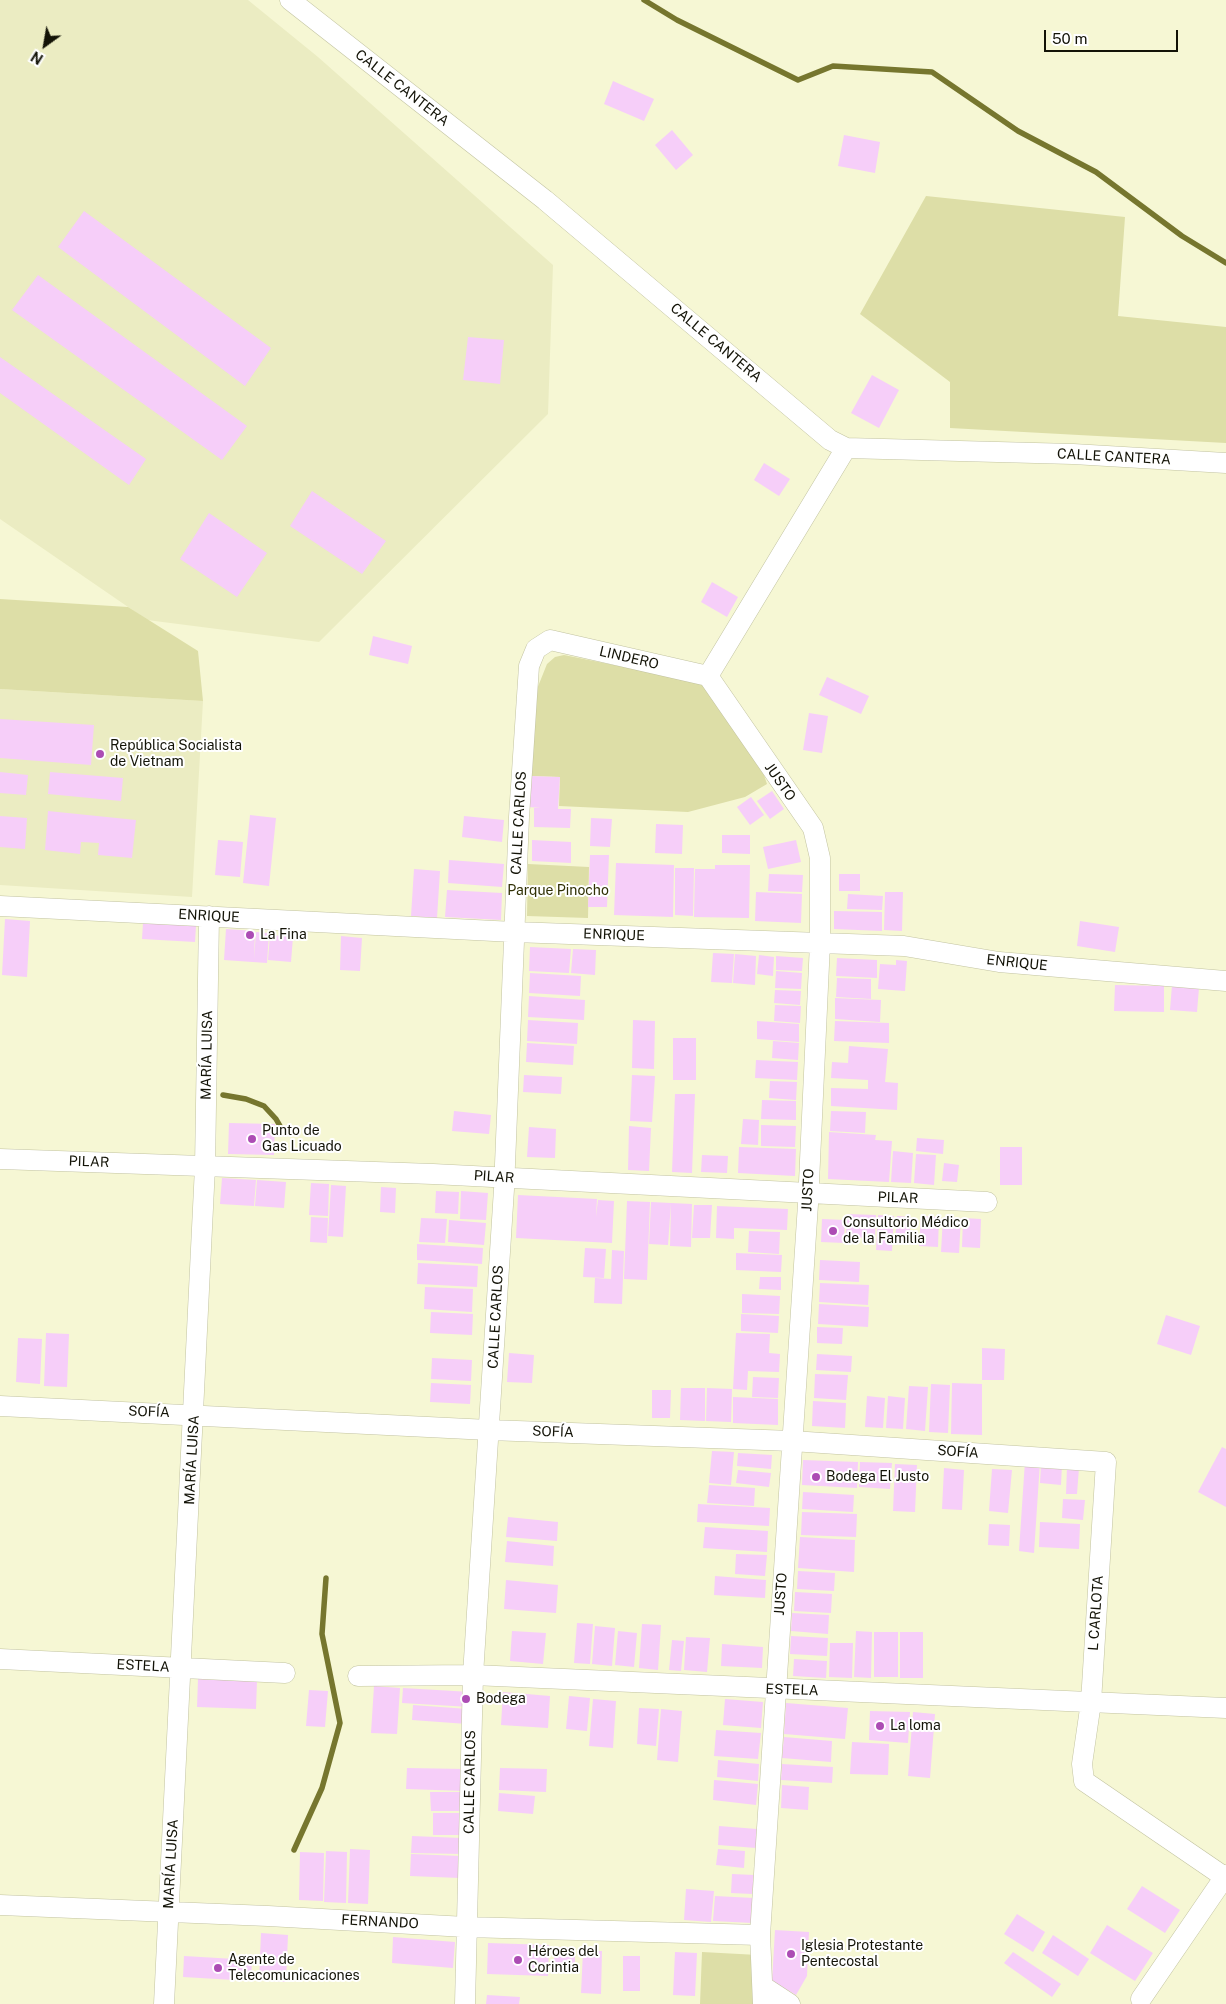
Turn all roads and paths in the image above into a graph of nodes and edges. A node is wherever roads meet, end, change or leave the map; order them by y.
1 (290, 0) edge
2 (846, 448) junction
3 (1226, 463) edge
4 (550, 640) joint
5 (708, 676) junction
6 (0, 906) edge
7 (209, 916) junction
8 (514, 932) junction
9 (820, 943) junction
10 (1226, 981) edge
11 (0, 1158) edge
12 (205, 1166) junction
13 (504, 1178) junction
14 (808, 1194) junction
15 (987, 1202) dead end
16 (0, 1406) edge
17 (194, 1414) junction
18 (489, 1430) junction
19 (792, 1441) junction
20 (1106, 1462) joint
21 (0, 1659) edge
22 (182, 1668) junction
23 (285, 1673) dead end
24 (473, 1675) junction
25 (358, 1676) dead end
26 (774, 1689) junction
27 (1091, 1702) junction
28 (1226, 1708) edge
29 (1226, 1876) edge
30 (0, 1905) edge
31 (169, 1911) junction
32 (466, 1927) junction
33 (760, 1935) junction
34 (764, 1996) edge
35 (1141, 1999) dead end
36 (164, 2004) edge
37 (465, 2004) edge
38 (790, 2004) edge

1 - 2 street, CALLE CANTERA
2 - 3 street, CALLE CANTERA
2 - 5 street
4 - 5 street, LINDERO
4 - 8 street, CALLE CARLOS
5 - 9 street, JUSTO
6 - 7 street, ENRIQUE
7 - 8 street, ENRIQUE
7 - 12 street, MARÍA LUISA
8 - 9 street, ENRIQUE
8 - 13 street, CALLE CARLOS
9 - 10 street, ENRIQUE
9 - 14 street, JUSTO
11 - 12 street, PILAR
12 - 13 street, PILAR
12 - 17 street, MARÍA LUISA
13 - 14 street, PILAR
13 - 18 street, CALLE CARLOS
14 - 15 street, PILAR
14 - 19 street, JUSTO
16 - 17 street, SOFÍA
17 - 18 street, SOFÍA
17 - 22 street, MARÍA LUISA
18 - 19 street, SOFÍA
18 - 24 street, CALLE CARLOS
19 - 20 street, SOFÍA
19 - 26 street, JUSTO
20 - 27 street, L CARLOTA
21 - 22 street, ESTELA
22 - 23 street, ESTELA
22 - 31 street, MARÍA LUISA
24 - 25 street, ESTELA
24 - 26 street, ESTELA
24 - 32 street, CALLE CARLOS
26 - 27 street, ESTELA
26 - 33 street, JUSTO
27 - 28 street, ESTELA
27 - 29 street, L CARLOTA
29 - 35 street
30 - 31 street, FERNANDO
31 - 32 street, FERNANDO
31 - 36 street, MARÍA LUISA
32 - 33 street, FERNANDO
32 - 37 street, CALLE CARLOS
33 - 34 street, JUSTO
34 - 38 street

